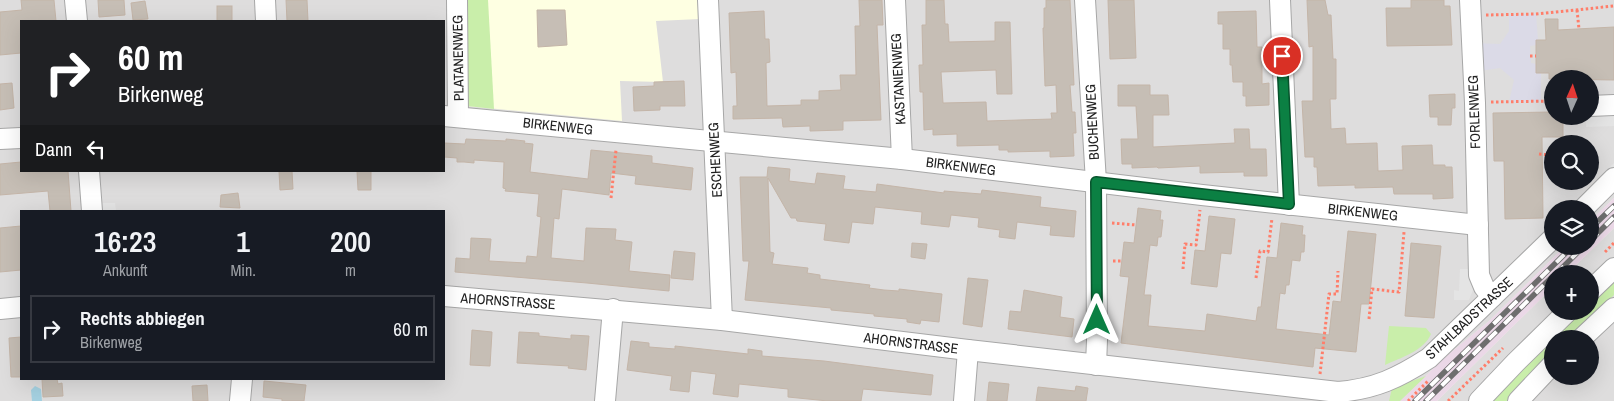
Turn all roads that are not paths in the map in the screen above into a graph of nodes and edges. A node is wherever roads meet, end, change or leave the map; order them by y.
1 (75, 0) edge
2 (265, 0) edge
3 (457, 0) edge
4 (708, 0) edge
5 (895, 0) edge
6 (1085, 0) edge
7 (1280, 0) edge
8 (1471, 8) edge
9 (77, 20) edge
10 (266, 20) edge
11 (1614, 105) edge
12 (1599, 106) edge
13 (451, 116) edge
14 (20, 138) edge
15 (0, 139) edge
16 (714, 140) junction
17 (902, 159) junction
18 (89, 172) edge
19 (1614, 178) edge
20 (1096, 182) junction
21 (1592, 200) edge
22 (1281, 204) junction
23 (92, 210) edge
24 (1478, 225) junction
25 (1544, 247) edge
26 (1614, 268) edge
27 (1599, 282) edge
28 (445, 296) edge
29 (1492, 297) junction
30 (20, 307) edge
31 (1614, 308) edge
32 (0, 309) edge
33 (612, 309) junction
34 (722, 320) junction
35 (1559, 320) edge
36 (1590, 330) edge
37 (968, 350) junction
38 (1096, 365) junction
39 (1544, 373) edge
40 (242, 380) edge
41 (1378, 393) edge
42 (1293, 394) edge
43 (240, 401) edge
44 (605, 401) edge
45 (964, 401) edge
46 (1480, 401) edge
47 (1518, 401) edge

1 - 9 street
2 - 10 street
3 - 13 street, PLATANENWEG
4 - 16 street, ESCHENWEG
5 - 17 street, KASTANIENWEG
6 - 20 street, BUCHENWEG
7 - 22 street
8 - 24 street, FORLENWEG
11 - 12 street
13 - 16 street, BIRKENWEG
14 - 15 street
16 - 17 street, BIRKENWEG
16 - 34 street, ESCHENWEG
17 - 20 street, BIRKENWEG
18 - 23 street
19 - 21 street
20 - 22 street, BIRKENWEG
20 - 38 street, BUCHENWEG
22 - 24 street, BIRKENWEG
24 - 29 street, FORLENWEG
25 - 29 street, STAHLBADSTRASSE
26 - 27 street
28 - 33 street, AHORNSTRASSE
29 - 41 street, STAHLBADSTRASSE
30 - 32 street
31 - 36 street
33 - 34 street, AHORNSTRASSE
33 - 44 street
34 - 37 street, AHORNSTRASSE
35 - 46 street
37 - 38 street, AHORNSTRASSE
37 - 45 street
38 - 42 street, AHORNSTRASSE
39 - 47 street
40 - 43 street
41 - 42 street, AHORNSTRASSE

